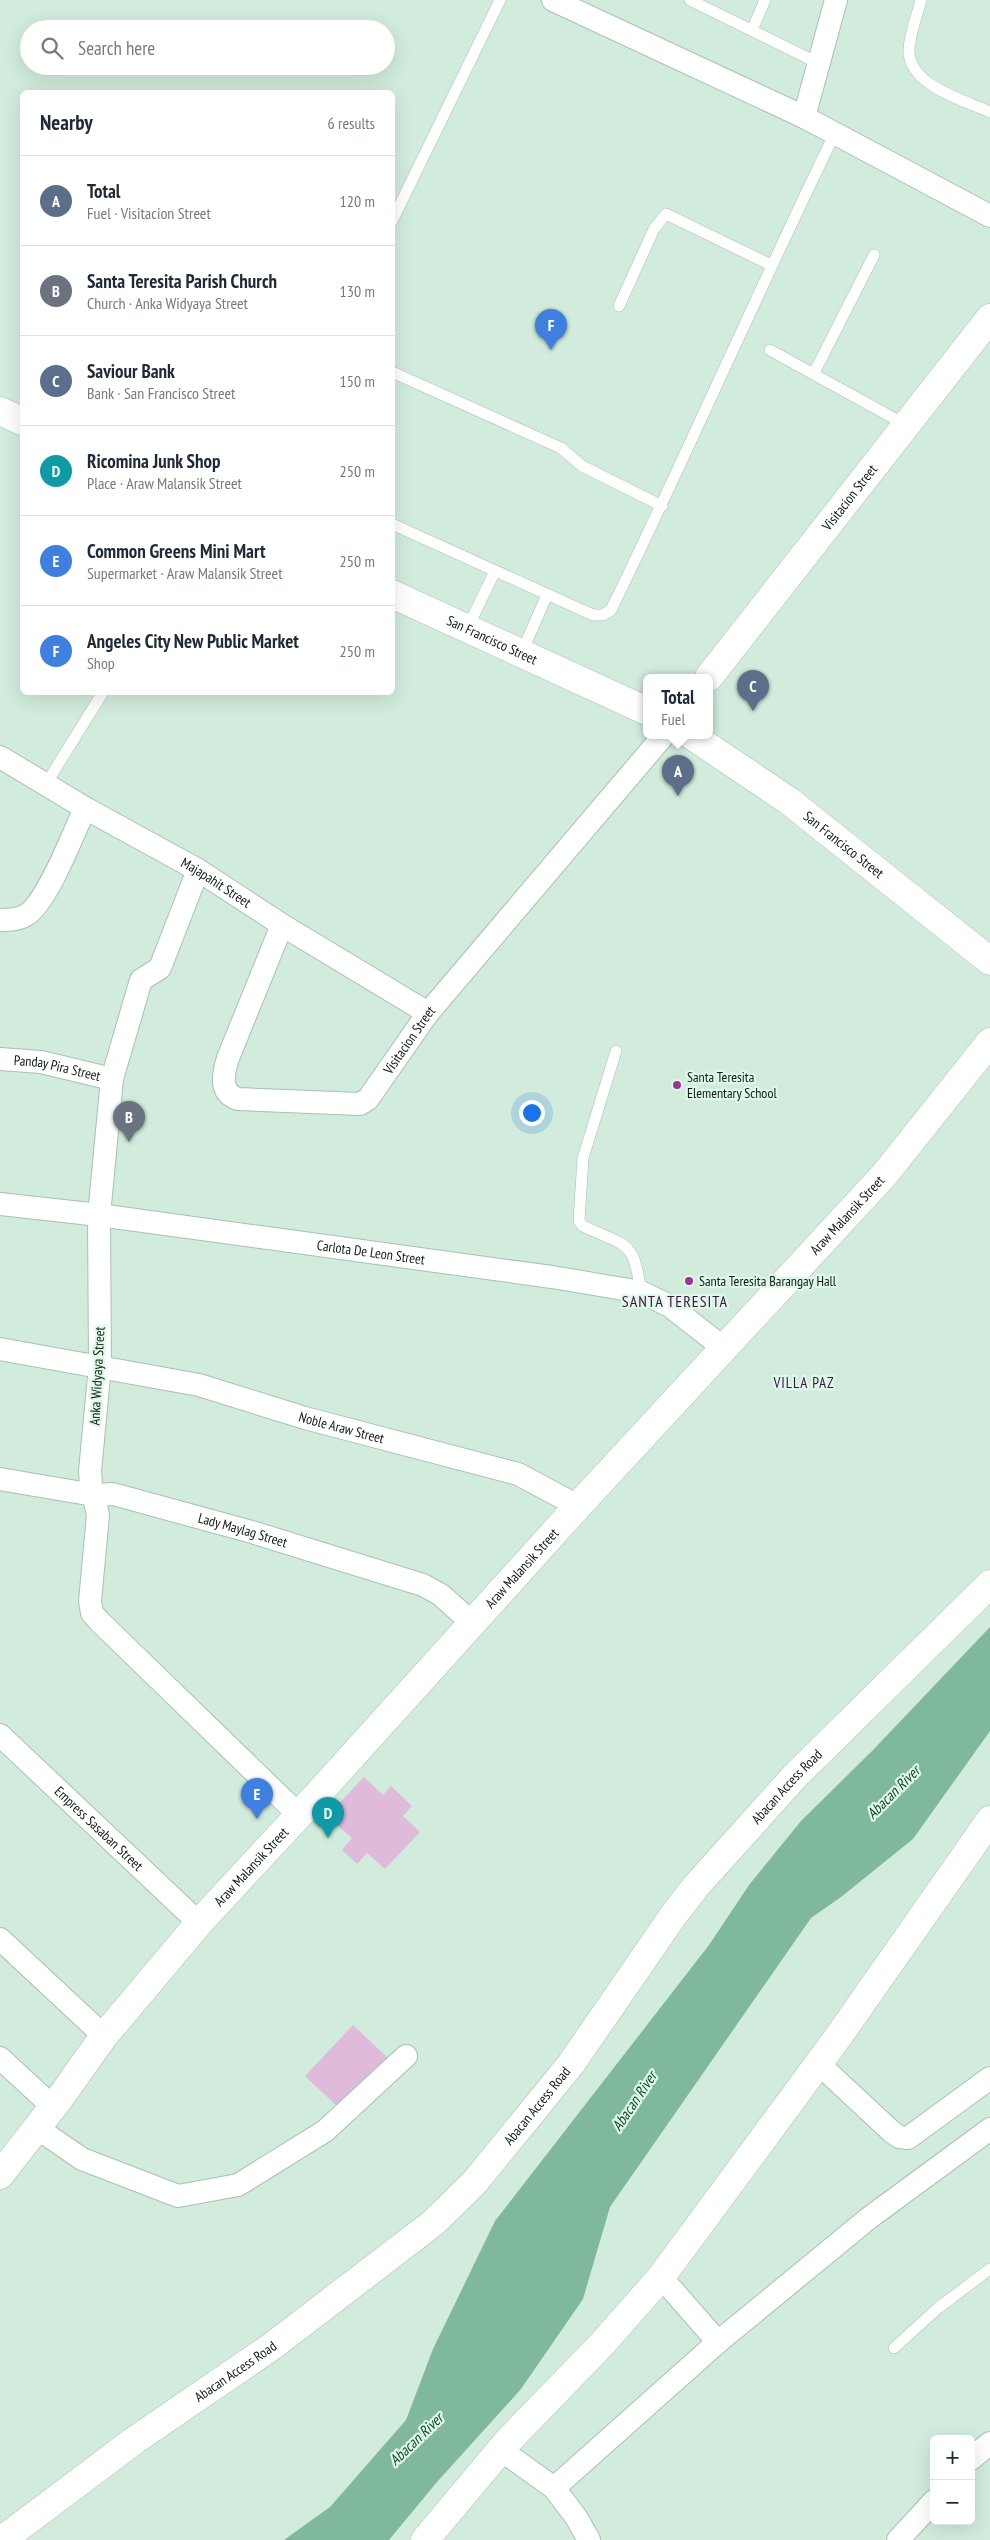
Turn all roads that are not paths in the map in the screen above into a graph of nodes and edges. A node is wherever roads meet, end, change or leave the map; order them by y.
1 (500, 0) edge
2 (553, 0) edge
3 (690, 0) edge
4 (718, 0) edge
5 (765, 0) edge
6 (836, 0) edge
7 (921, 0) edge
8 (714, 12) junction
9 (752, 30) junction
10 (818, 63) junction
11 (990, 112) edge
12 (804, 117) junction
13 (835, 133) junction
14 (395, 215) edge
15 (990, 216) edge
16 (874, 256) dead end
17 (771, 265) junction
18 (619, 306) dead end
19 (990, 318) edge
20 (770, 350) dead end
21 (395, 373) edge
22 (814, 373) junction
23 (0, 411) edge
24 (20, 420) edge
25 (906, 425) junction
26 (662, 506) junction
27 (395, 525) edge
28 (495, 571) junction
29 (395, 595) edge
30 (548, 595) junction
31 (467, 629) junction
32 (521, 654) junction
33 (711, 674) edge
34 (101, 695) edge
35 (643, 709) edge
36 (661, 739) edge
37 (697, 739) edge
38 (0, 758) edge
39 (46, 784) junction
40 (85, 808) junction
41 (198, 870) junction
42 (0, 920) edge
43 (282, 925) junction
44 (990, 961) edge
45 (428, 1013) junction
46 (990, 1042) edge
47 (616, 1051) dead end
48 (0, 1059) edge
49 (112, 1078) junction
50 (0, 1204) edge
51 (99, 1215) junction
52 (640, 1292) junction
53 (0, 1349) edge
54 (725, 1349) junction
55 (100, 1366) junction
56 (0, 1479) edge
57 (94, 1495) junction
58 (578, 1506) junction
59 (990, 1584) edge
60 (471, 1622) junction
61 (0, 1735) edge
62 (299, 1816) junction
63 (990, 1820) edge
64 (199, 1923) junction
65 (0, 1938) edge
66 (104, 2036) junction
67 (406, 2056) dead end
68 (0, 2058) edge
69 (818, 2064) junction
70 (990, 2078) edge
71 (50, 2111) junction
72 (990, 2129) edge
73 (0, 2175) edge
74 (990, 2268) edge
75 (661, 2277) junction
76 (718, 2342) junction
77 (894, 2348) dead end
78 (990, 2442) edge
79 (501, 2450) junction
80 (975, 2455) edge
81 (554, 2488) junction
82 (930, 2505) edge
83 (2, 2540) edge
84 (425, 2540) edge
85 (589, 2540) edge
86 (898, 2540) edge

1 - 14 lane
2 - 12 street
3 - 8 lane
4 - 8 lane
5 - 9 lane
6 - 10 street
7 - 11 lane
8 - 9 lane
9 - 10 lane
10 - 12 street
12 - 13 street
13 - 15 street
13 - 17 lane
16 - 22 lane
17 - 18 lane
17 - 26 lane
19 - 25 street, Visitacion Street
20 - 22 lane
21 - 26 lane
22 - 25 lane
23 - 24 street
25 - 33 street, Visitacion Street
26 - 30 lane
27 - 28 lane
28 - 30 lane
28 - 31 lane
29 - 31 street, San Francisco Street
30 - 32 lane
31 - 32 street, San Francisco Street
32 - 35 street, San Francisco Street
34 - 39 lane
36 - 45 street, Visitacion Street
37 - 44 street, San Francisco Street
38 - 39 street, Majapahit Street
39 - 40 street, Majapahit Street
40 - 41 street, Majapahit Street
40 - 42 street
41 - 43 street, Majapahit Street
41 - 49 street, Anka Widyaya Street
43 - 45 street, Majapahit Street
43 - 45 street, Visitacion Street
46 - 54 street, Araw Malansik Street
47 - 52 lane
48 - 49 street, Panday Pira Street
49 - 51 street, Anka Widyaya Street
50 - 51 street, Carlota De Leon Street
51 - 52 street, Carlota De Leon Street
51 - 55 street, Anka Widyaya Street
52 - 54 street, Carlota De Leon Street
53 - 55 street, Noble Araw Street
54 - 58 street, Araw Malansik Street
55 - 57 street, Anka Widyaya Street
55 - 58 street, Noble Araw Street
56 - 57 street, Lady Maylag Street
57 - 60 street, Lady Maylag Street
57 - 62 street, Anka Widyaya Street
58 - 60 street, Araw Malansik Street
59 - 83 street, Abacan Access Road
60 - 62 street, Araw Malansik Street
61 - 64 street, Empress Sasaban Street
62 - 64 street, Araw Malansik Street
63 - 69 street
64 - 66 street, Araw Malansik Street
65 - 66 street
66 - 71 street, Araw Malansik Street
67 - 71 street
68 - 71 street
69 - 70 street
69 - 75 street
71 - 73 street, Araw Malansik Street
72 - 76 street
74 - 77 lane
75 - 76 street
75 - 79 street
76 - 81 street
78 - 80 street
79 - 81 street
79 - 84 street
81 - 85 street
82 - 86 street

